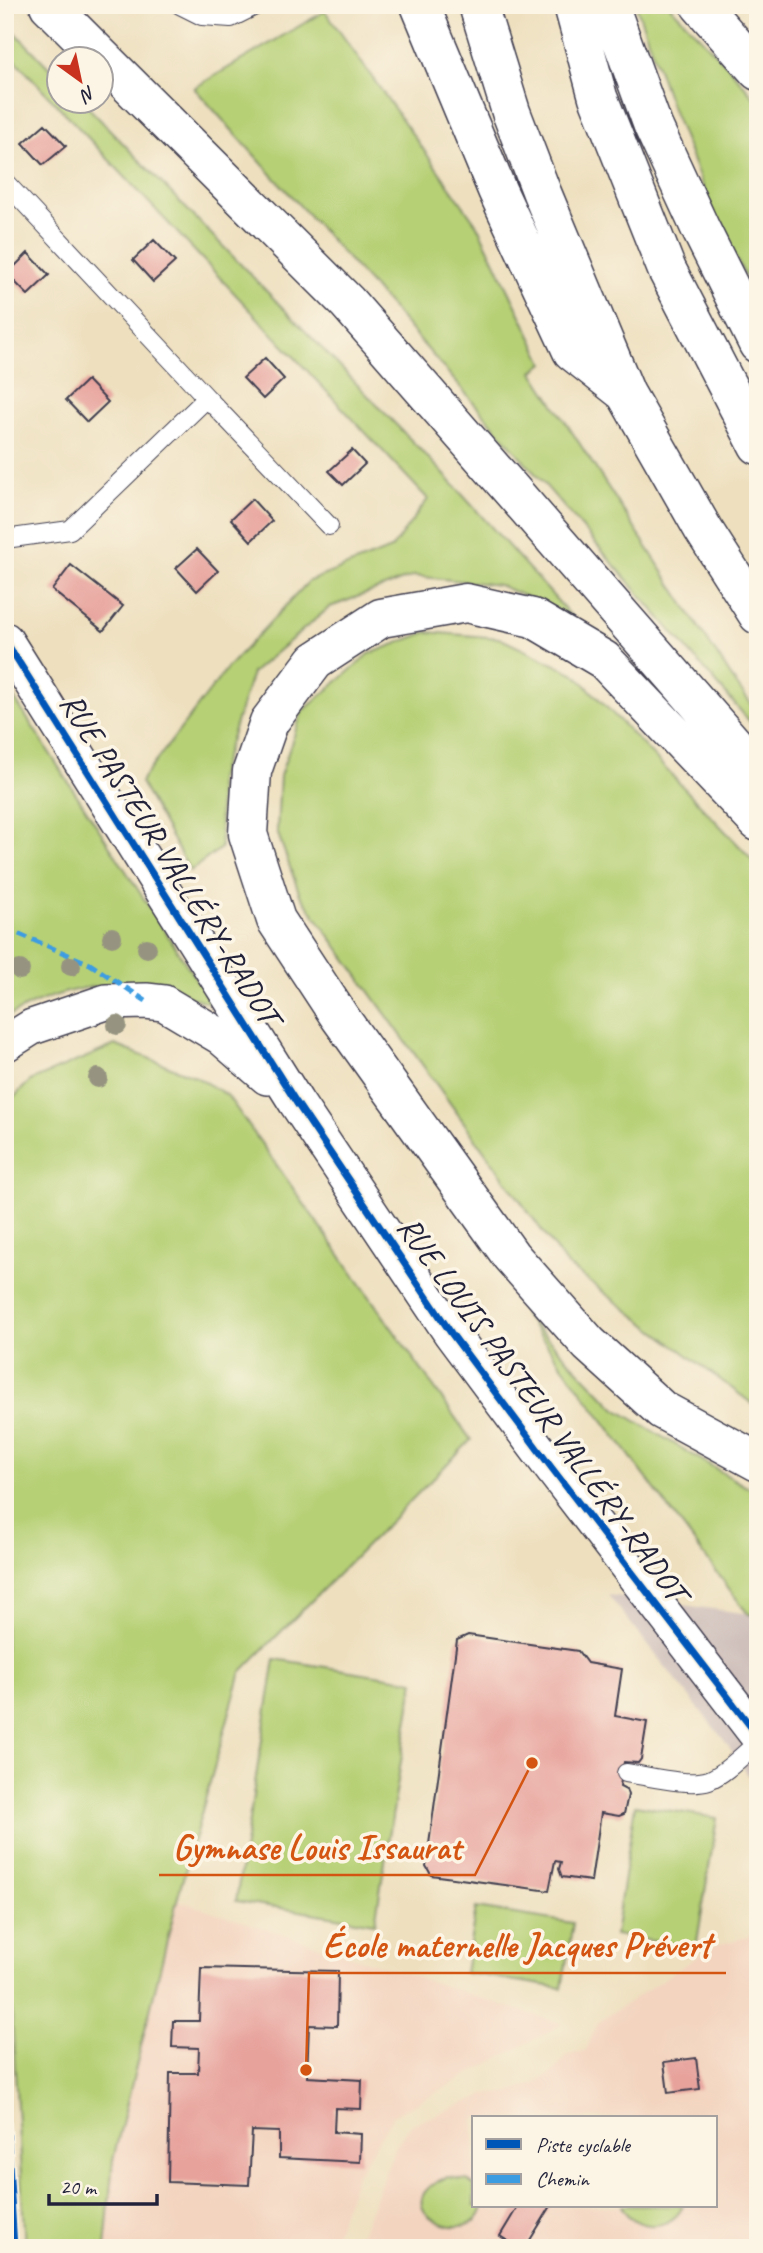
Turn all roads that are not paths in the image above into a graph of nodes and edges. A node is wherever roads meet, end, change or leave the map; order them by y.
1 (49, 5) edge
2 (180, 5) edge
3 (257, 5) edge
4 (421, 5) edge
5 (478, 5) edge
6 (573, 5) edge
7 (609, 5) edge
8 (701, 5) edge
9 (758, 71) edge
10 (5, 182) edge
11 (758, 344) edge
12 (626, 394) junction
13 (207, 398) junction
14 (758, 444) edge
15 (329, 526) dead end
16 (5, 539) edge
17 (758, 615) edge
18 (5, 640) edge
19 (758, 772) edge
20 (758, 822) edge
21 (5, 1044) edge
22 (296, 1102) junction
23 (758, 1462) edge
24 (758, 1737) edge
25 (758, 1742) edge
26 (626, 1773) dead end

1 - 19 highway
2 - 3 lane
4 - 12 highway
5 - 12 highway
6 - 14 highway
7 - 11 highway
8 - 9 highway
10 - 13 lane
12 - 17 highway
13 - 15 lane
13 - 16 lane
18 - 22 street, RUE PASTEUR VALLÉRY-RADOT
20 - 23 highway
21 - 22 street
22 - 24 street, RUE LOUIS PASTEUR VALLÉRY-RADOT
25 - 26 lane

